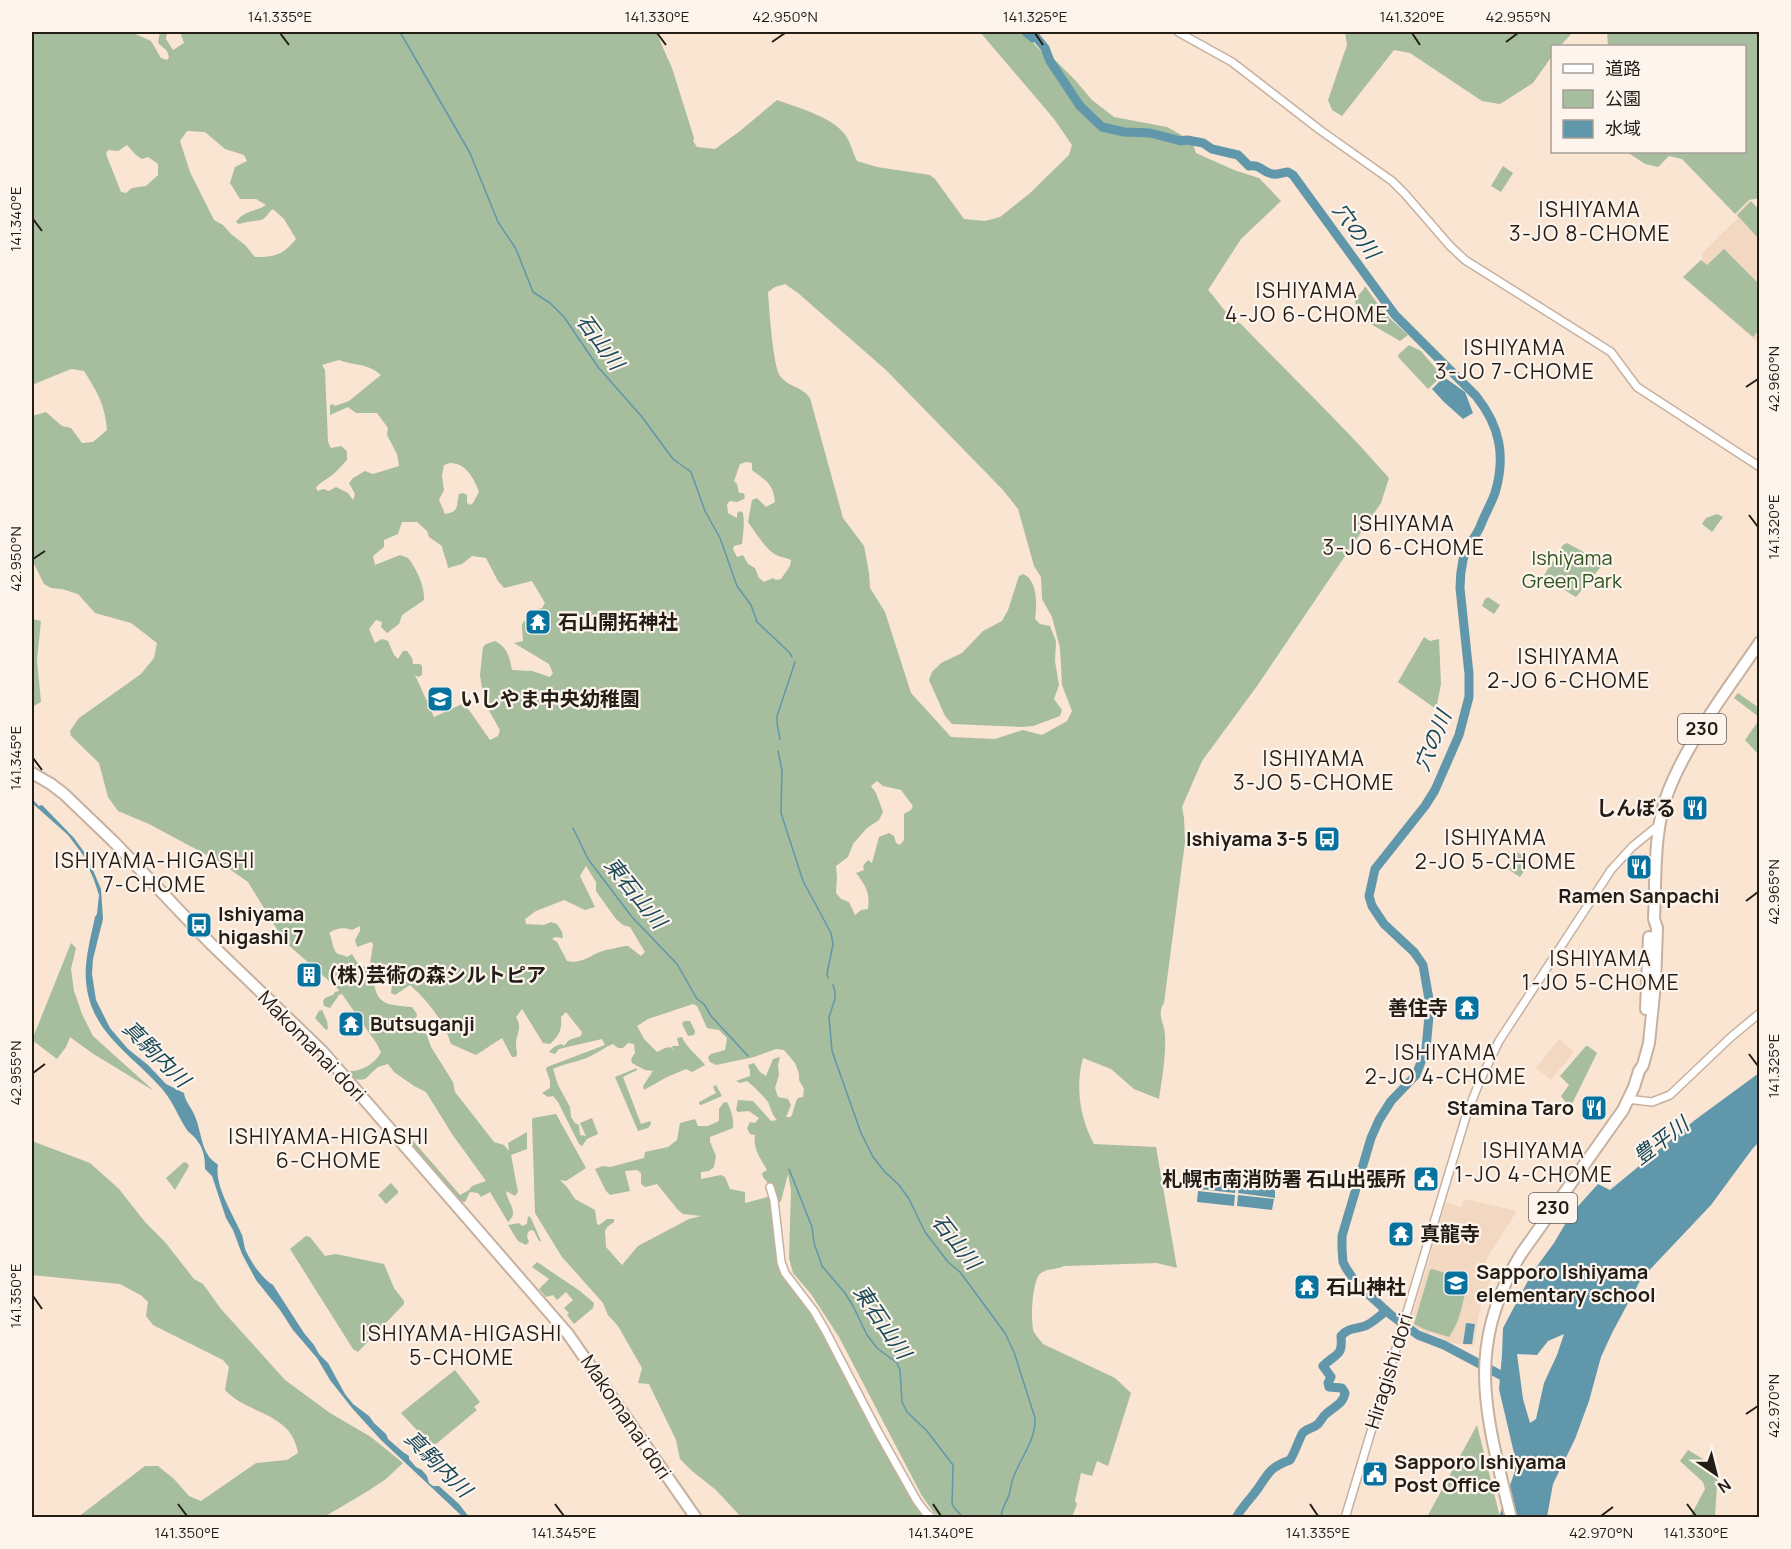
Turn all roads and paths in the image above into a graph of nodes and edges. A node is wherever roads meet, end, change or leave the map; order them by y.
1 (1178, 32) edge
2 (1760, 466) edge
3 (1760, 642) edge
4 (32, 773) edge
5 (1660, 824) junction
6 (1760, 1013) edge
7 (1628, 1099) junction
8 (770, 1188) dead end
9 (696, 1518) edge
10 (932, 1518) edge
11 (1345, 1518) edge
12 (1511, 1518) edge

1 - 2 street
3 - 5 highway, 230
4 - 9 highway, Makomanai dori
5 - 7 highway, 230
5 - 11 street, Hiragishi dori
6 - 7 street
7 - 12 highway, 230
8 - 10 street

